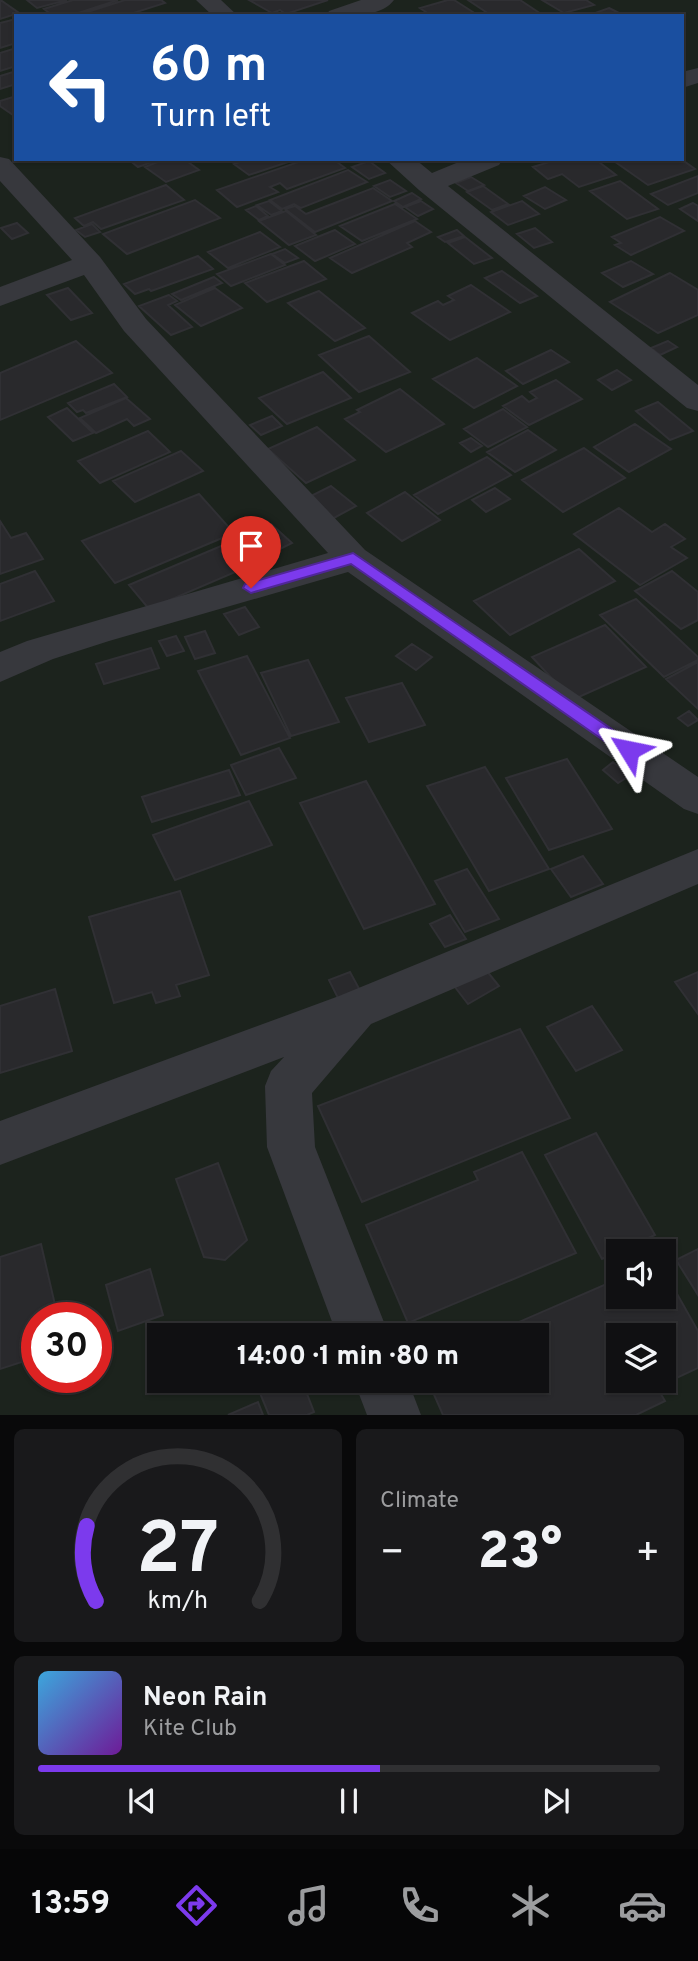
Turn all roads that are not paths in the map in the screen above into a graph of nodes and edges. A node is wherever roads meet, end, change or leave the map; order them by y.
1 (207, 0) edge
2 (383, 0) edge
3 (224, 14) edge
4 (343, 14) edge
5 (400, 161) edge
6 (485, 161) edge
7 (0, 165) edge
8 (428, 184) junction
9 (90, 263) junction
10 (0, 297) edge
11 (698, 401) edge
12 (353, 558) junction
13 (0, 668) edge
14 (698, 798) edge
15 (698, 866) edge
16 (355, 1010) junction
17 (0, 1143) edge
18 (358, 1323) edge
19 (386, 1393) edge
20 (394, 1415) edge

1 - 3 street
2 - 4 street
5 - 8 street
6 - 8 street
7 - 9 street
8 - 11 street
9 - 10 street
9 - 12 street
12 - 13 street
12 - 14 street
15 - 16 street
16 - 17 street
16 - 18 street
19 - 20 street

